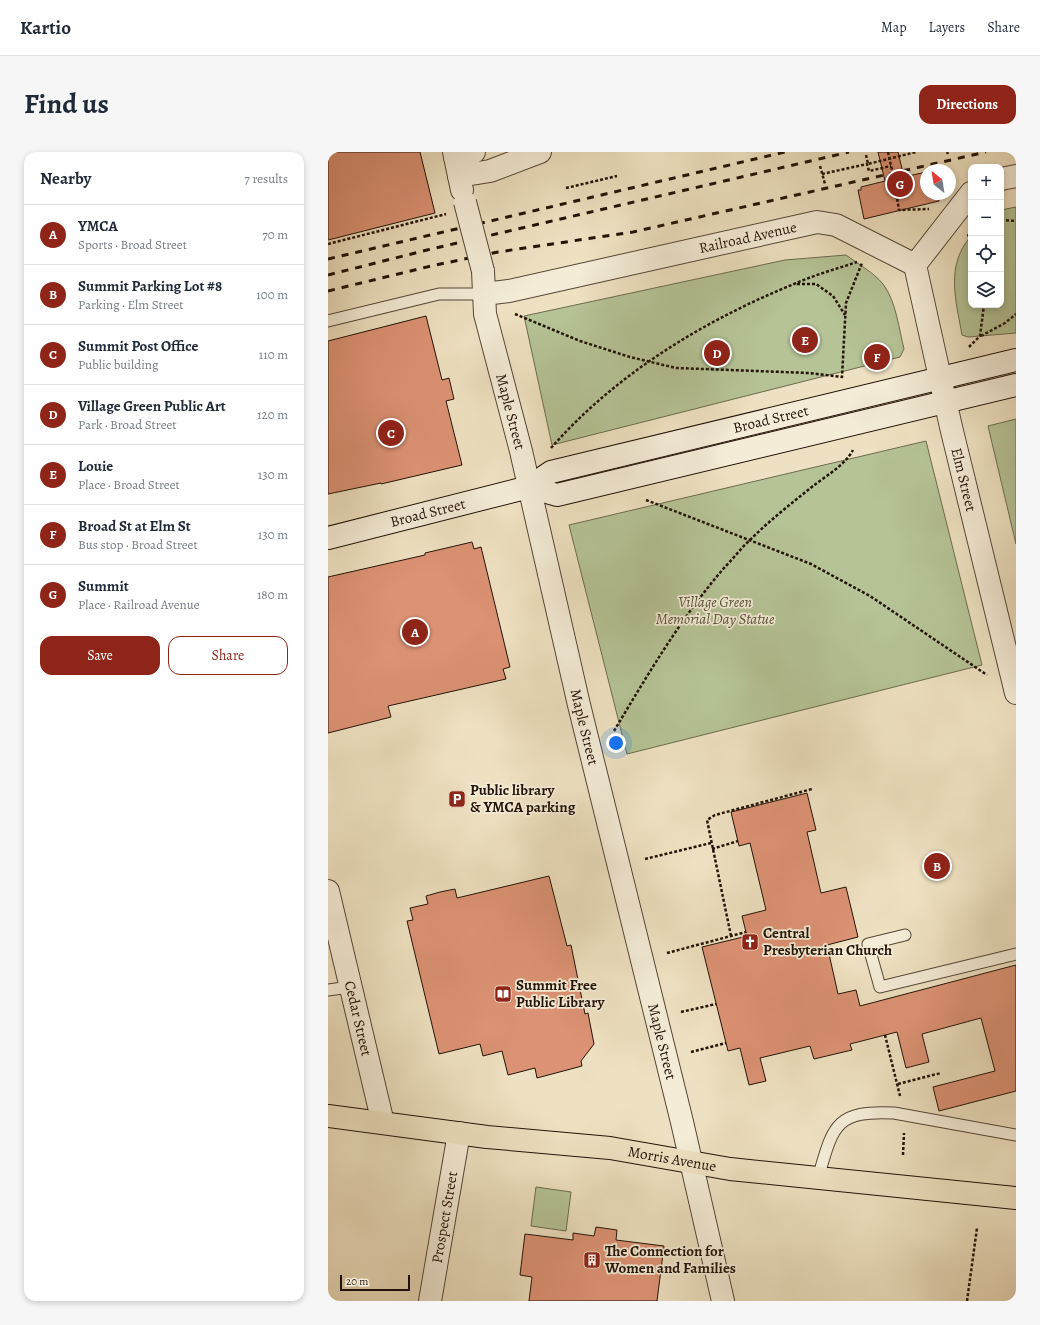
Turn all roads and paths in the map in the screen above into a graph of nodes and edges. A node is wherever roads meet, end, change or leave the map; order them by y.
1 (540, 152) edge
2 (888, 152) edge
3 (916, 152) edge
4 (866, 155) dead end
5 (461, 159) edge
6 (889, 159) junction
7 (820, 166) dead end
8 (891, 166) junction
9 (822, 174) junction
10 (617, 176) dead end
11 (1016, 176) edge
12 (1004, 178) edge
13 (824, 184) dead end
14 (566, 188) dead end
15 (968, 197) edge
16 (456, 208) junction
17 (934, 209) dead end
18 (1004, 220) edge
19 (1016, 221) edge
20 (967, 232) dead end
21 (968, 236) edge
22 (328, 244) edge
23 (915, 265) junction
24 (794, 284) junction
25 (484, 294) junction
26 (984, 308) edge
27 (515, 314) dead end
28 (1016, 314) edge
29 (846, 316) junction
30 (328, 321) edge
31 (980, 336) junction
32 (966, 350) dead end
33 (1016, 360) edge
34 (648, 361) junction
35 (940, 378) junction
36 (1016, 385) edge
37 (946, 402) junction
38 (853, 450) dead end
39 (546, 452) dead end
40 (529, 487) junction
41 (646, 500) dead end
42 (328, 538) edge
43 (750, 540) junction
44 (988, 676) dead end
45 (1016, 693) edge
46 (614, 731) dead end
47 (812, 789) dead end
48 (738, 841) dead end
49 (711, 843) junction
50 (712, 849) junction
51 (645, 859) dead end
52 (328, 891) edge
53 (331, 920) edge
54 (746, 932) dead end
55 (905, 934) dead end
56 (731, 936) junction
57 (667, 953) dead end
58 (1016, 954) edge
59 (350, 987) junction
60 (328, 990) edge
61 (716, 1004) dead end
62 (681, 1012) dead end
63 (726, 1043) dead end
64 (691, 1052) dead end
65 (941, 1073) dead end
66 (898, 1084) dead end
67 (328, 1116) edge
68 (383, 1123) junction
69 (459, 1133) junction
70 (1016, 1135) edge
71 (690, 1161) junction
72 (818, 1178) junction
73 (1016, 1198) edge
74 (977, 1228) dead end
75 (430, 1301) edge
76 (723, 1301) edge
77 (967, 1301) edge

1 - 5 street
2 - 6 path, bridge
3 - 6 path
4 - 6 path
5 - 16 street, Maple Street
6 - 8 path, bridge
7 - 9 path
8 - 9 path
8 - 17 path, bridge
9 - 13 path
10 - 14 path
11 - 12 street
15 - 23 street
16 - 22 path
16 - 25 street, Maple Street, bridge
18 - 19 path
20 - 21 path
23 - 25 street, Railroad Avenue
23 - 35 street, Elm Street
24 - 29 path
24 - 29 path
24 - 34 path
25 - 30 lane
25 - 40 street, Maple Street
26 - 31 path
27 - 34 path
28 - 31 path
29 - 34 path
31 - 32 path
33 - 35 street, Broad Street
34 - 39 path
35 - 37 street, Elm Street
35 - 40 street, Broad Street
36 - 37 street, Broad Street
37 - 40 street, Broad Street
37 - 45 street, Elm Street
38 - 43 path
40 - 42 street, Broad Street
40 - 71 street, Maple Street
41 - 43 path
43 - 44 path
43 - 46 path
47 - 49 path
48 - 50 path
49 - 50 path
49 - 51 path
50 - 56 path
52 - 53 street, Cedar Street
53 - 59 street, Cedar Street
54 - 56 path
55 - 58 lane
56 - 57 path
59 - 60 lane
59 - 68 street, Cedar Street
61 - 62 path
63 - 64 path
65 - 66 path
67 - 68 main road, Morris Avenue
68 - 69 main road, Morris Avenue
69 - 71 main road, Morris Avenue
69 - 75 street, Prospect Street
70 - 72 lane
71 - 72 main road, Morris Avenue
71 - 76 street, Maple Street
72 - 73 main road, Morris Avenue
74 - 77 path

